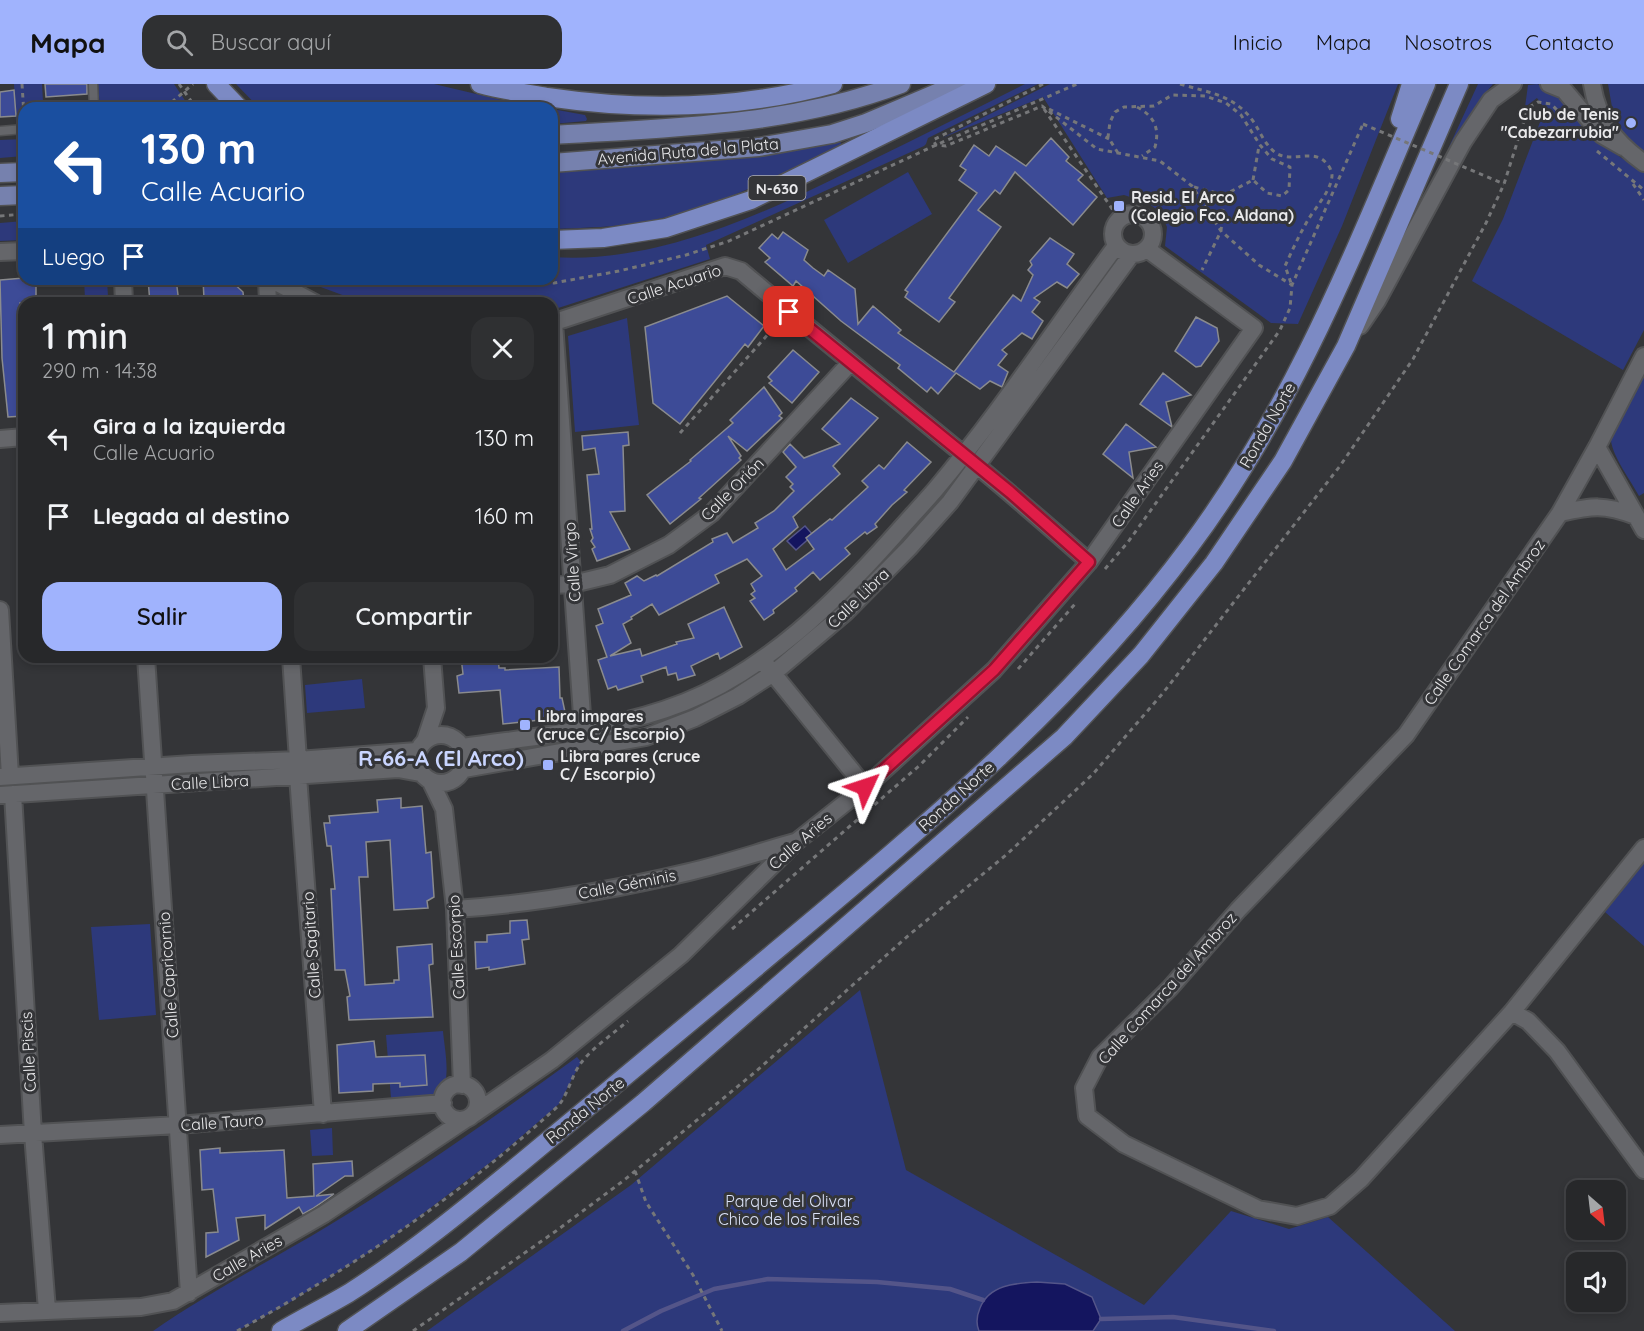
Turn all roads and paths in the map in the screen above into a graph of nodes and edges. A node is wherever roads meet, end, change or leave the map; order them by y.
1 (22, 84) edge
2 (93, 84) edge
3 (179, 84) edge
4 (193, 84) edge
5 (216, 84) edge
6 (480, 84) edge
7 (833, 84) edge
8 (901, 84) edge
9 (958, 84) edge
10 (986, 84) edge
11 (1043, 84) edge
12 (1077, 84) edge
13 (1180, 84) edge
14 (1412, 84) edge
15 (1426, 84) edge
16 (1459, 84) edge
17 (1514, 84) edge
18 (1549, 84) edge
19 (1592, 84) edge
20 (23, 102) edge
21 (94, 102) edge
22 (172, 102) edge
23 (192, 102) edge
24 (233, 102) edge
25 (1042, 105) junction
26 (1135, 106) junction
27 (1154, 106) junction
28 (1562, 114) dead end
29 (1151, 116) junction
30 (18, 129) edge
31 (0, 130) edge
32 (558, 135) edge
33 (1109, 139) junction
34 (936, 145) junction
35 (1260, 145) junction
36 (1592, 147) dead end
37 (1623, 147) junction
38 (1118, 153) junction
39 (1140, 157) junction
40 (558, 163) edge
41 (1644, 163) edge
42 (18, 172) edge
43 (0, 173) edge
44 (1253, 180) junction
45 (1630, 180) junction
46 (1192, 186) junction
47 (1644, 190) edge
48 (18, 195) edge
49 (1224, 195) junction
50 (0, 196) edge
51 (1644, 200) edge
52 (18, 214) edge
53 (0, 216) edge
54 (1119, 219) junction
55 (1368, 223) junction
56 (1221, 231) junction
57 (558, 240) edge
58 (1116, 246) junction
59 (18, 251) edge
60 (0, 252) edge
61 (1139, 252) junction
62 (1201, 272) dead end
63 (558, 282) edge
64 (280, 285) edge
65 (1292, 285) junction
66 (303, 297) edge
67 (1290, 308) dead end
68 (558, 321) edge
69 (779, 322) dead end
70 (1346, 346) junction
71 (1644, 356) edge
72 (850, 362) junction
73 (558, 388) edge
74 (680, 433) dead end
75 (18, 438) edge
76 (0, 439) edge
77 (1597, 447) junction
78 (963, 453) junction
79 (977, 466) junction
80 (1560, 513) junction
81 (1640, 523) edge
82 (1089, 562) junction
83 (573, 584) junction
84 (558, 585) edge
85 (0, 610) edge
86 (761, 658) junction
87 (147, 663) edge
88 (291, 663) edge
89 (432, 663) edge
90 (772, 673) junction
91 (436, 708) junction
92 (583, 729) junction
93 (458, 742) junction
94 (421, 746) junction
95 (153, 768) junction
96 (298, 768) junction
97 (461, 773) junction
98 (5, 777) edge
99 (425, 777) junction
100 (154, 785) junction
101 (865, 787) junction
102 (6, 795) edge
103 (444, 809) junction
104 (795, 842) junction
105 (1644, 848) edge
106 (455, 909) junction
107 (1512, 1012) junction
108 (462, 1085) junction
109 (443, 1103) junction
110 (323, 1114) junction
111 (470, 1116) junction
112 (178, 1125) junction
113 (33, 1134) junction
114 (0, 1135) edge
115 (1644, 1170) edge
116 (635, 1171) dead end
117 (189, 1293) junction
118 (47, 1310) junction
119 (0, 1313) edge
120 (281, 1331) edge
121 (347, 1331) edge
122 (722, 1331) edge

1 - 20 path
2 - 21 lane
3 - 23 path
4 - 22 path, bridge
5 - 24 highway
6 - 7 highway
8 - 32 main road, Avenida Ruta de la Plata
9 - 40 main road, Avenida Ruta de la Plata
10 - 57 highway, N-630
11 - 34 path
12 - 34 path
13 - 65 path
14 - 55 highway
15 - 55 highway, Ronda Norte
16 - 70 highway, Ronda Norte
17 - 70 street
18 - 37 street
19 - 37 street
25 - 33 path
25 - 34 path
25 - 38 path
25 - 54 path
26 - 27 path
26 - 29 path
26 - 33 path
27 - 29 path
27 - 35 path
28 - 65 path, bridge
29 - 39 path
30 - 31 lane
33 - 38 path
34 - 63 path
35 - 44 path
35 - 44 path
36 - 45 path
37 - 41 street
38 - 39 path
39 - 46 path
42 - 43 main road
44 - 49 path
45 - 47 path
45 - 51 path
46 - 49 path
46 - 56 path
48 - 50 main road
49 - 56 path
52 - 53 path
54 - 58 street
54 - 61 street
55 - 120 highway, Ronda Norte
56 - 62 path
56 - 65 path
58 - 61 street
58 - 78 street, Calle Libra
59 - 60 street
61 - 79 street, Calle Libra
61 - 82 street, Calle Aries
64 - 66 street
65 - 67 path
68 - 72 street, Calle Acuario
69 - 74 path
70 - 121 highway, Ronda Norte
71 - 77 street, Calle Comarca del Ambroz
72 - 78 street, Calle Acuario
72 - 83 street, Calle Orión
73 - 83 street, Calle Virgo
75 - 76 street
77 - 80 street, Calle Comarca del Ambroz
77 - 81 street
78 - 79 street, Calle Acuario
78 - 86 street, Calle Libra
79 - 82 street, Calle Acuario
79 - 90 street, Calle Libra
80 - 81 street
80 - 107 street, Calle Comarca del Ambroz
82 - 101 street, Calle Aries
83 - 84 street, Calle Orión
83 - 92 street, Calle Virgo
85 - 98 street
86 - 90 street
86 - 92 street, Calle Libra
87 - 95 street, Calle Capricornio
88 - 96 street, Calle Sagitario
89 - 91 street
90 - 97 street, Calle Libra
90 - 101 street
91 - 93 street
91 - 94 street
92 - 93 street, Calle Libra
93 - 94 street
93 - 97 street
94 - 96 street, Calle Libra
94 - 99 street
95 - 96 street, Calle Libra
95 - 98 street, Calle Libra
95 - 100 street, Calle Capricornio
96 - 99 street, Calle Libra
96 - 100 street, Calle Libra
96 - 110 street, Calle Sagitario
97 - 99 street
97 - 103 street
99 - 103 street
100 - 102 street, Calle Libra
100 - 112 street, Calle Capricornio
101 - 104 street, Calle Aries
102 - 113 street, Calle Piscis
103 - 106 street, Calle Escorpio
104 - 106 street, Calle Géminis
104 - 111 street, Calle Aries
105 - 107 street, Calle Comarca del Ambroz
106 - 108 street, Calle Escorpio
107 - 115 street
108 - 109 street
108 - 111 street
109 - 110 street, Calle Tauro
109 - 111 street
110 - 112 street, Calle Tauro
111 - 117 street, Calle Aries
112 - 113 street, Calle Tauro
112 - 117 street, Calle Capricornio
113 - 114 street, Calle Tauro
113 - 118 street, Calle Piscis
116 - 122 path
117 - 118 street, Calle Aries
118 - 119 street, Calle Aries

